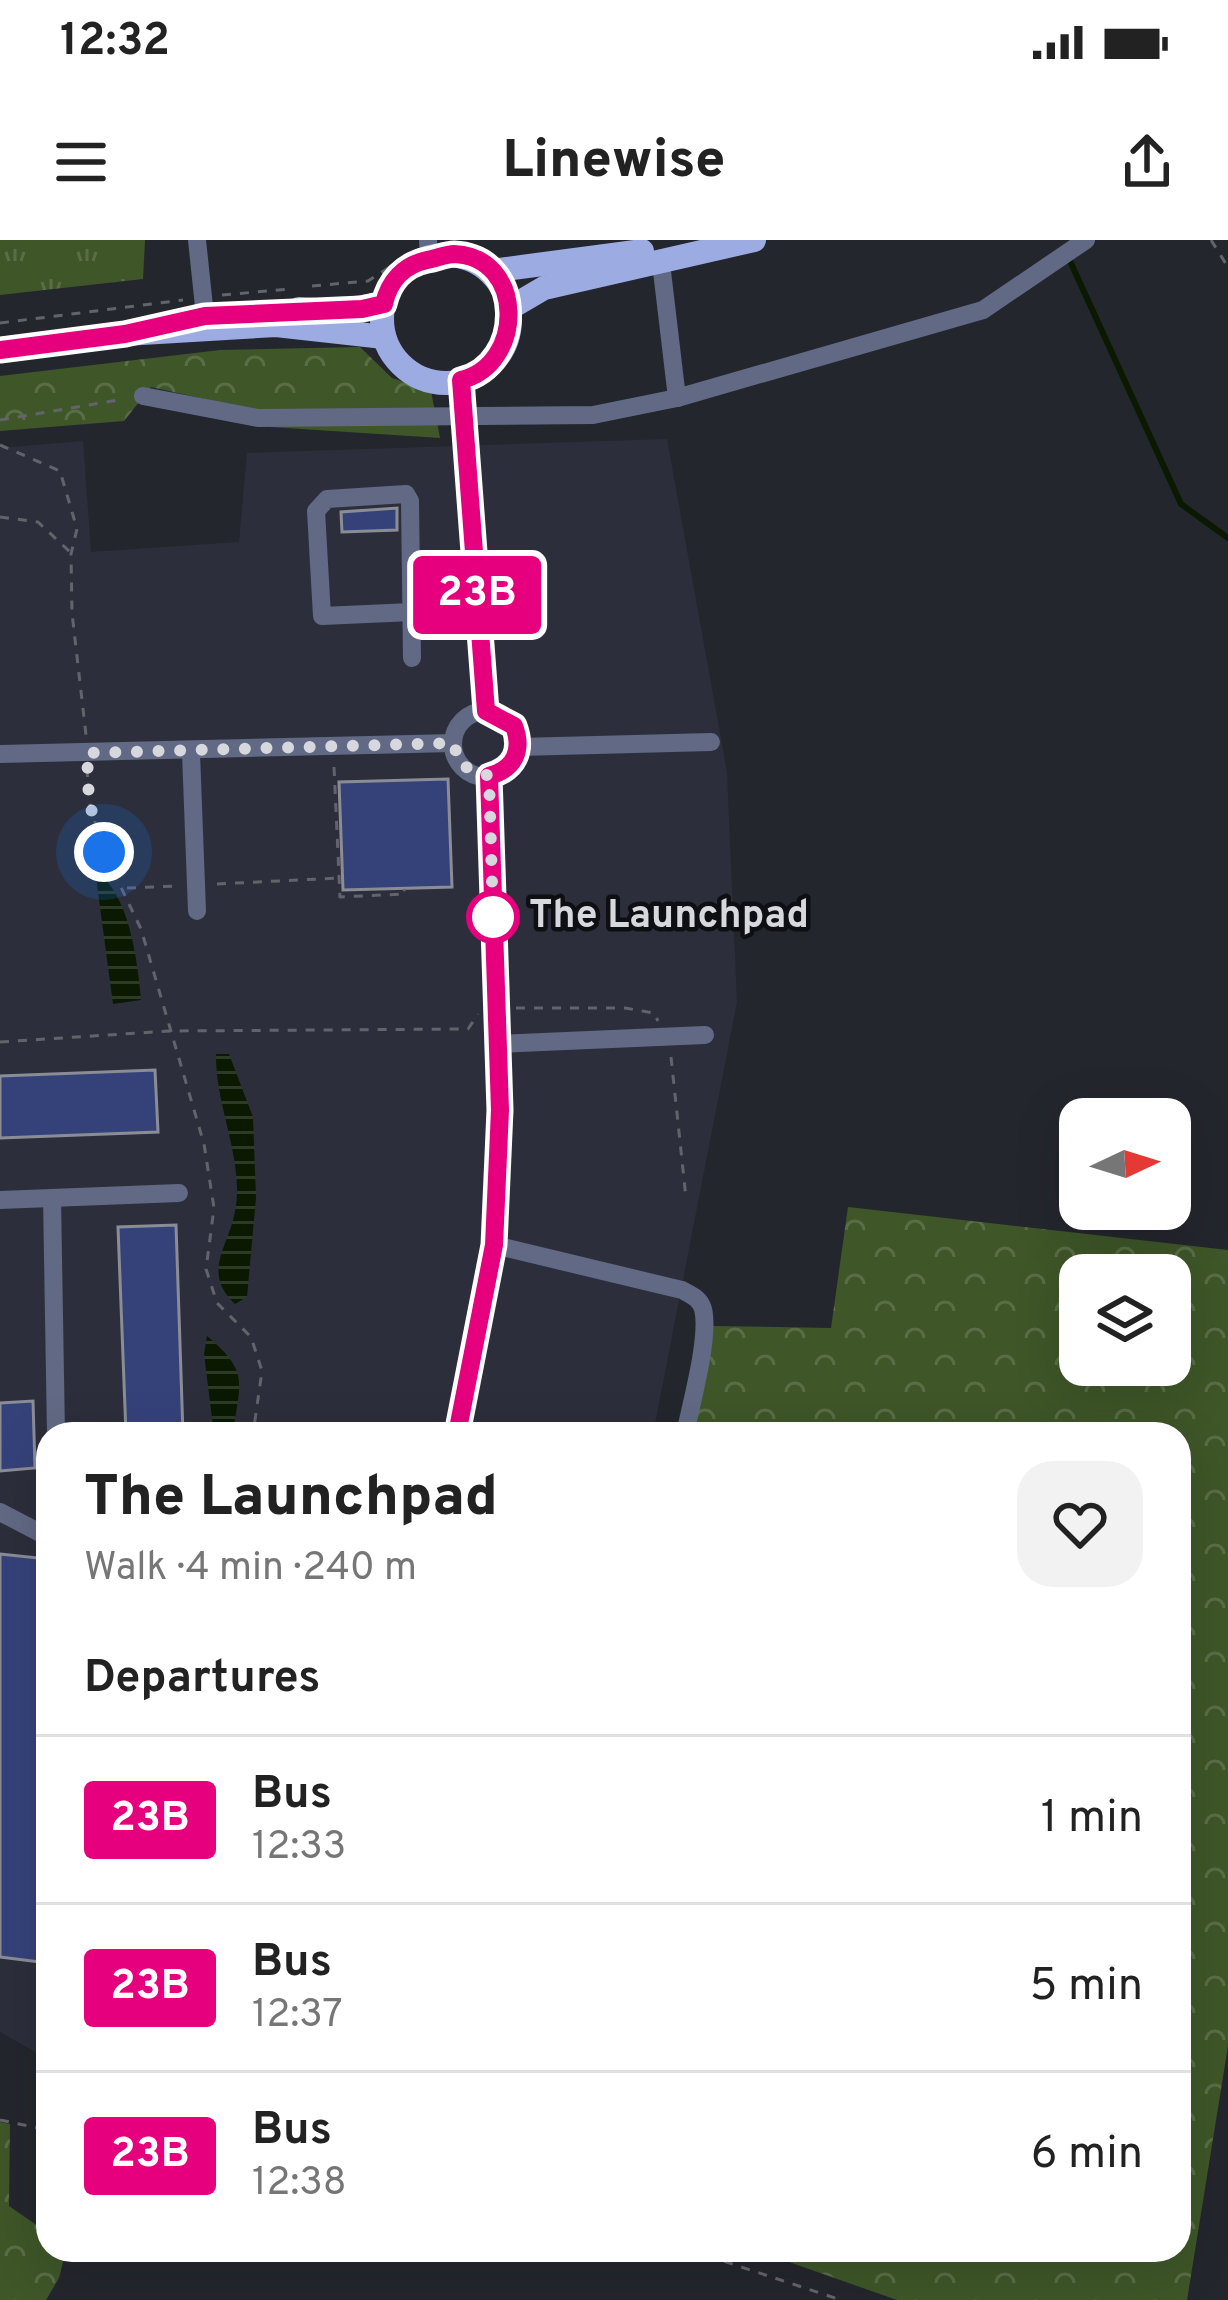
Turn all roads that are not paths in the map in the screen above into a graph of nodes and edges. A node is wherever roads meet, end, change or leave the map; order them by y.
1 (197, 240) edge
2 (754, 240) edge
3 (1086, 240) edge
4 (728, 244) junction
5 (428, 250) edge
6 (661, 263) junction
7 (491, 271) junction
8 (384, 304) junction
9 (510, 308) junction
10 (205, 316) junction
11 (125, 334) junction
12 (384, 337) junction
13 (0, 350) edge
14 (461, 380) junction
15 (143, 396) road end
16 (677, 398) junction
17 (464, 417) junction
18 (412, 621) junction
19 (479, 626) junction
20 (412, 658) dead end
21 (486, 711) junction
22 (711, 742) dead end
23 (453, 743) junction
24 (519, 747) junction
25 (191, 753) junction
26 (0, 754) edge
27 (489, 776) junction
28 (197, 910) dead end
29 (705, 1035) dead end
30 (497, 1044) junction
31 (179, 1193) dead end
32 (52, 1198) junction
33 (0, 1200) edge
34 (494, 1245) junction
35 (56, 1422) edge
36 (459, 1422) edge
37 (688, 1422) edge
38 (0, 1512) edge
39 (36, 1526) edge

1 - 10 street
2 - 4 main road
3 - 16 street
4 - 6 main road
4 - 7 main road
5 - 7 main road
5 - 8 main road
6 - 9 main road
6 - 16 street
7 - 9 main road
8 - 10 main road
8 - 12 main road
9 - 14 main road
10 - 11 main road
11 - 12 main road
11 - 13 main road
12 - 14 main road
14 - 17 street
15 - 17 street
16 - 17 street
17 - 19 street
18 - 18 street
18 - 19 street
18 - 20 street
19 - 21 street
21 - 23 street
21 - 24 street
22 - 24 street
23 - 25 street
23 - 27 street
24 - 27 street
25 - 26 street
25 - 28 street
27 - 30 street
29 - 30 street
30 - 34 street
31 - 32 street
32 - 33 street
32 - 35 street
34 - 36 street
34 - 37 street
38 - 39 street

